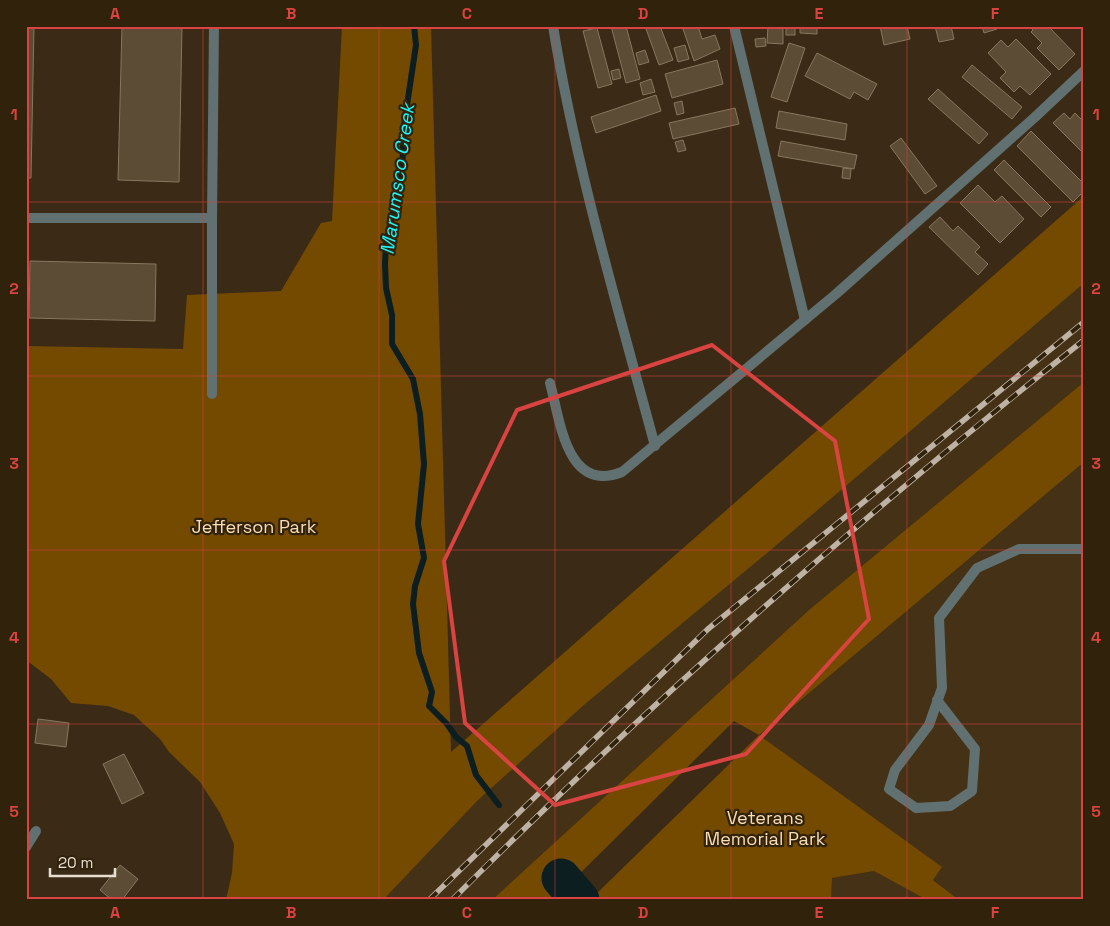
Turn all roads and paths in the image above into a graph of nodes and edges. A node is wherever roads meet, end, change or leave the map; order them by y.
1 (214, 26) edge
2 (553, 26) edge
3 (734, 26) edge
4 (1084, 72) edge
5 (26, 218) edge
6 (212, 218) junction
7 (805, 320) junction
8 (550, 383) dead end
9 (212, 394) dead end
10 (655, 446) junction
11 (1084, 549) edge
12 (937, 700) junction
13 (36, 830) dead end
14 (26, 847) edge

1 - 6 street
2 - 10 street
3 - 7 street
4 - 7 street
5 - 6 street
6 - 9 street
7 - 10 street
8 - 10 street
11 - 12 street
12 - 12 street
13 - 14 street

